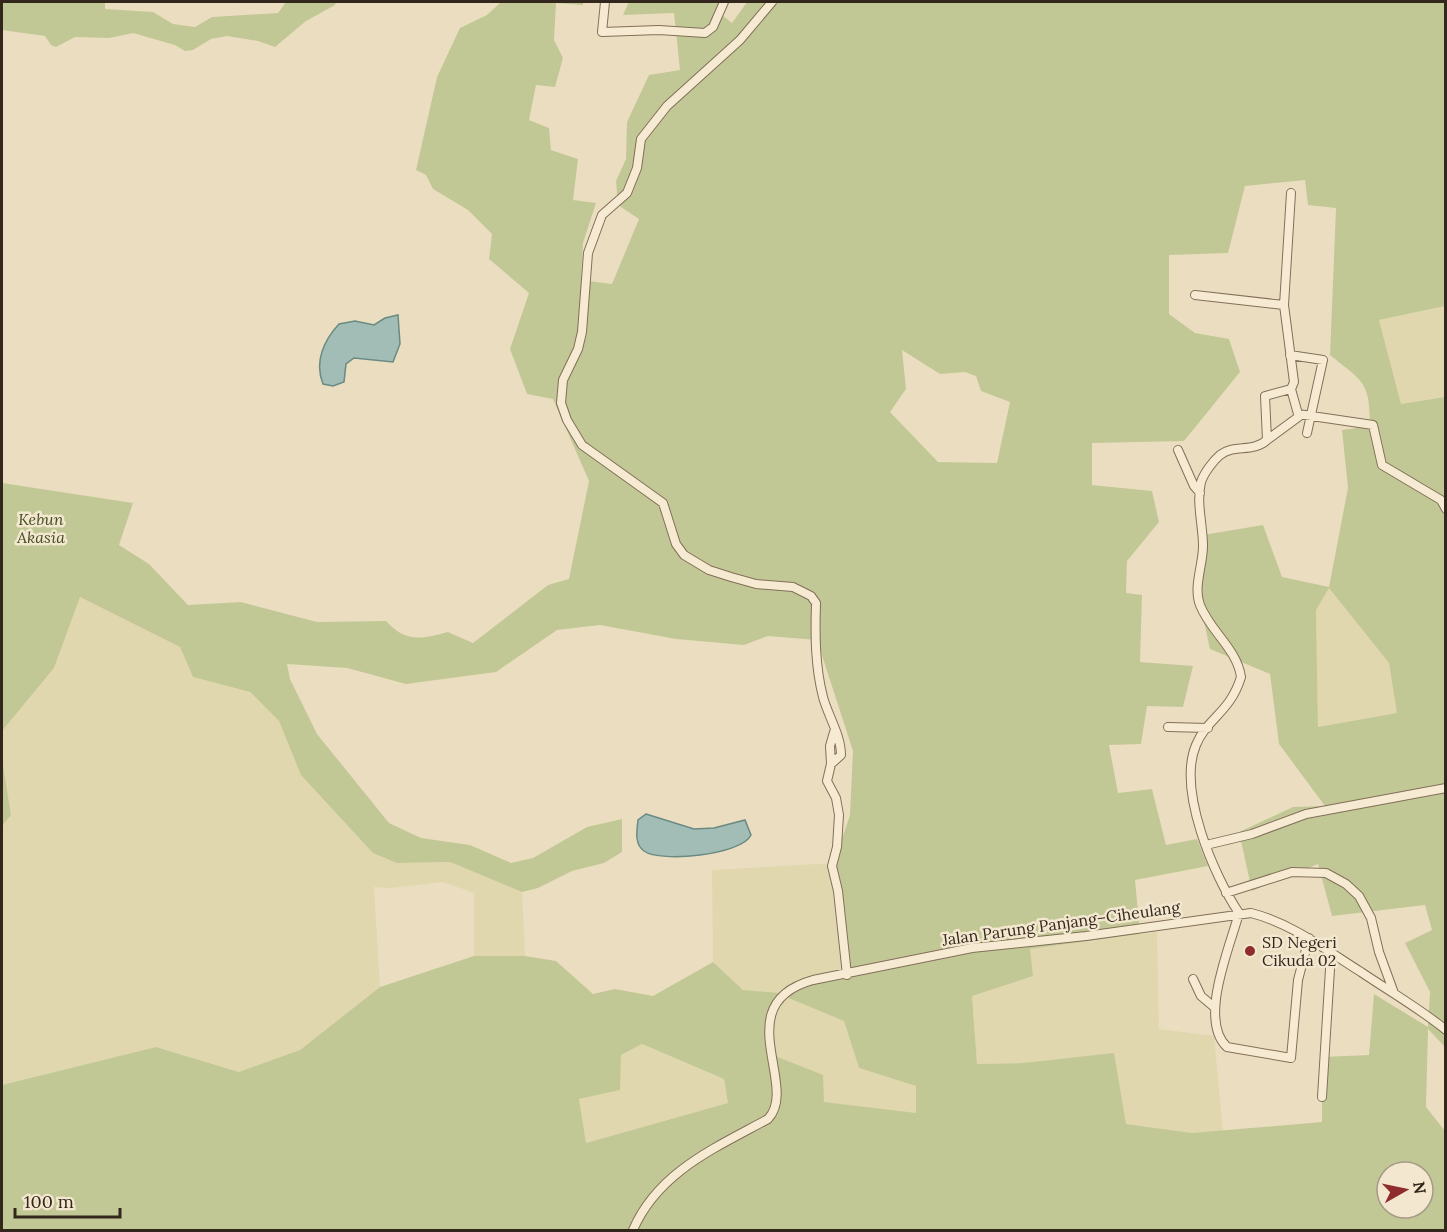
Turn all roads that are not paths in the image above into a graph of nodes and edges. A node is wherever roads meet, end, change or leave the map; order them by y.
1 (605, 2) edge
2 (724, 2) edge
3 (772, 2) edge
4 (1291, 193) dead end
5 (1195, 295) dead end
6 (1284, 305) junction
7 (1290, 355) junction
8 (1291, 389) junction
9 (1300, 415) junction
10 (1311, 417) junction
11 (1307, 433) dead end
12 (1267, 440) junction
13 (1179, 450) dead end
14 (1200, 493) junction
15 (1446, 509) edge
16 (1168, 727) dead end
17 (1208, 728) junction
18 (1446, 788) edge
19 (1206, 845) junction
20 (1226, 893) junction
21 (1239, 913) junction
22 (1309, 938) junction
23 (1331, 953) junction
24 (847, 975) junction
25 (1193, 979) dead end
26 (1394, 994) junction
27 (1214, 1007) junction
28 (1446, 1030) edge
29 (1322, 1097) dead end
30 (633, 1230) edge

1 - 2 street
3 - 24 street
4 - 6 street
5 - 6 street
6 - 7 street
7 - 8 street
7 - 10 street
8 - 9 street
8 - 12 street
9 - 10 street
9 - 12 street
10 - 11 street
10 - 15 street
12 - 14 street
13 - 14 street
14 - 17 street
16 - 17 street
17 - 19 street
18 - 19 street
19 - 20 street
20 - 21 street
20 - 26 street
21 - 22 street, Jalan Parung Panjang–Ciheulang
21 - 24 street, Jalan Parung Panjang–Ciheulang
21 - 27 street
22 - 23 street, Jalan Parung Panjang–Ciheulang
22 - 27 street
23 - 26 street, Jalan Parung Panjang–Ciheulang
23 - 29 street
24 - 30 street, Jalan Parung Panjang–Ciheulang
25 - 27 street
26 - 28 street, Jalan Parung Panjang–Ciheulang

